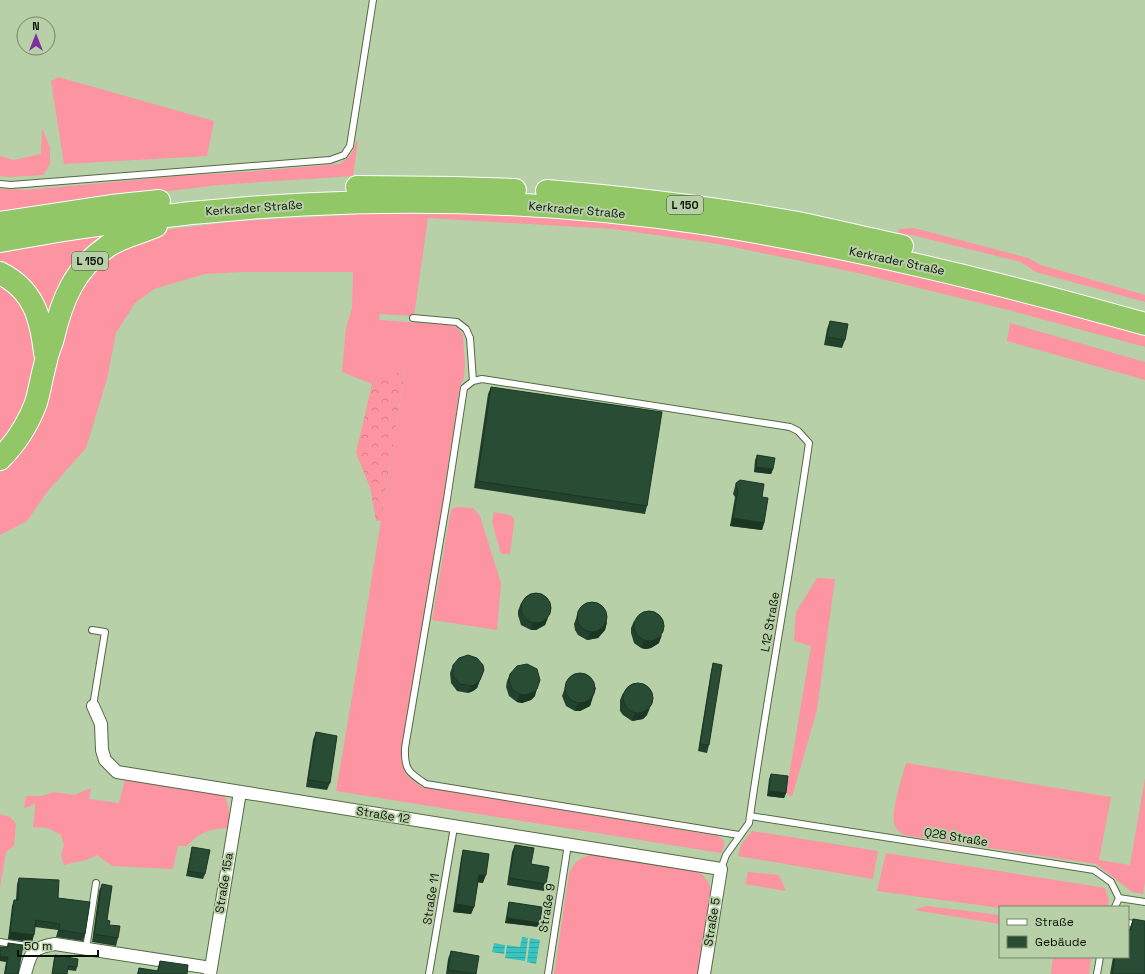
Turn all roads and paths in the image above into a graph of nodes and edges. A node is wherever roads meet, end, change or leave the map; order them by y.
1 (373, 0) edge
2 (0, 184) edge
3 (188, 213) junction
4 (0, 223) edge
5 (0, 241) edge
6 (0, 273) edge
7 (1145, 310) edge
8 (413, 318) dead end
9 (1145, 324) edge
10 (46, 361) junction
11 (473, 381) junction
12 (0, 459) edge
13 (92, 630) dead end
14 (92, 706) joint
15 (240, 792) junction
16 (750, 816) junction
17 (454, 827) junction
18 (739, 835) junction
19 (568, 844) junction
20 (721, 869) junction
21 (96, 883) dead end
22 (1119, 898) junction
23 (1145, 902) edge
24 (1115, 906) edge
25 (1129, 923) edge
26 (1145, 926) edge
27 (0, 942) edge
28 (86, 948) junction
29 (35, 951) junction
30 (1100, 958) edge
31 (210, 971) edge
32 (25, 974) edge
33 (429, 974) edge
34 (548, 974) edge
35 (704, 974) edge
36 (1097, 974) edge

1 - 2 lane
3 - 5 highway, Kerkrader Straße / L 150
3 - 9 highway, Kerkrader Straße / L 150
3 - 10 highway, L 150
4 - 7 highway, Kerkrader Straße / L 150
6 - 10 highway, L 150
8 - 11 lane
10 - 12 highway, L 150
11 - 16 lane, L12 Straße
11 - 18 lane
13 - 14 lane
14 - 15 street, Straße 12
15 - 17 street, Straße 12
15 - 31 street, Straße 15a
16 - 18 lane
16 - 22 lane, Q28 Straße
17 - 19 street, Straße 12
17 - 33 lane, Straße 11
18 - 20 lane
19 - 20 street, Straße 12
19 - 34 lane, Straße 9
20 - 35 street, Straße 5
21 - 28 lane
22 - 23 lane
22 - 24 lane
25 - 26 lane
27 - 29 lane
28 - 29 street
28 - 31 street
29 - 32 street
30 - 36 lane

